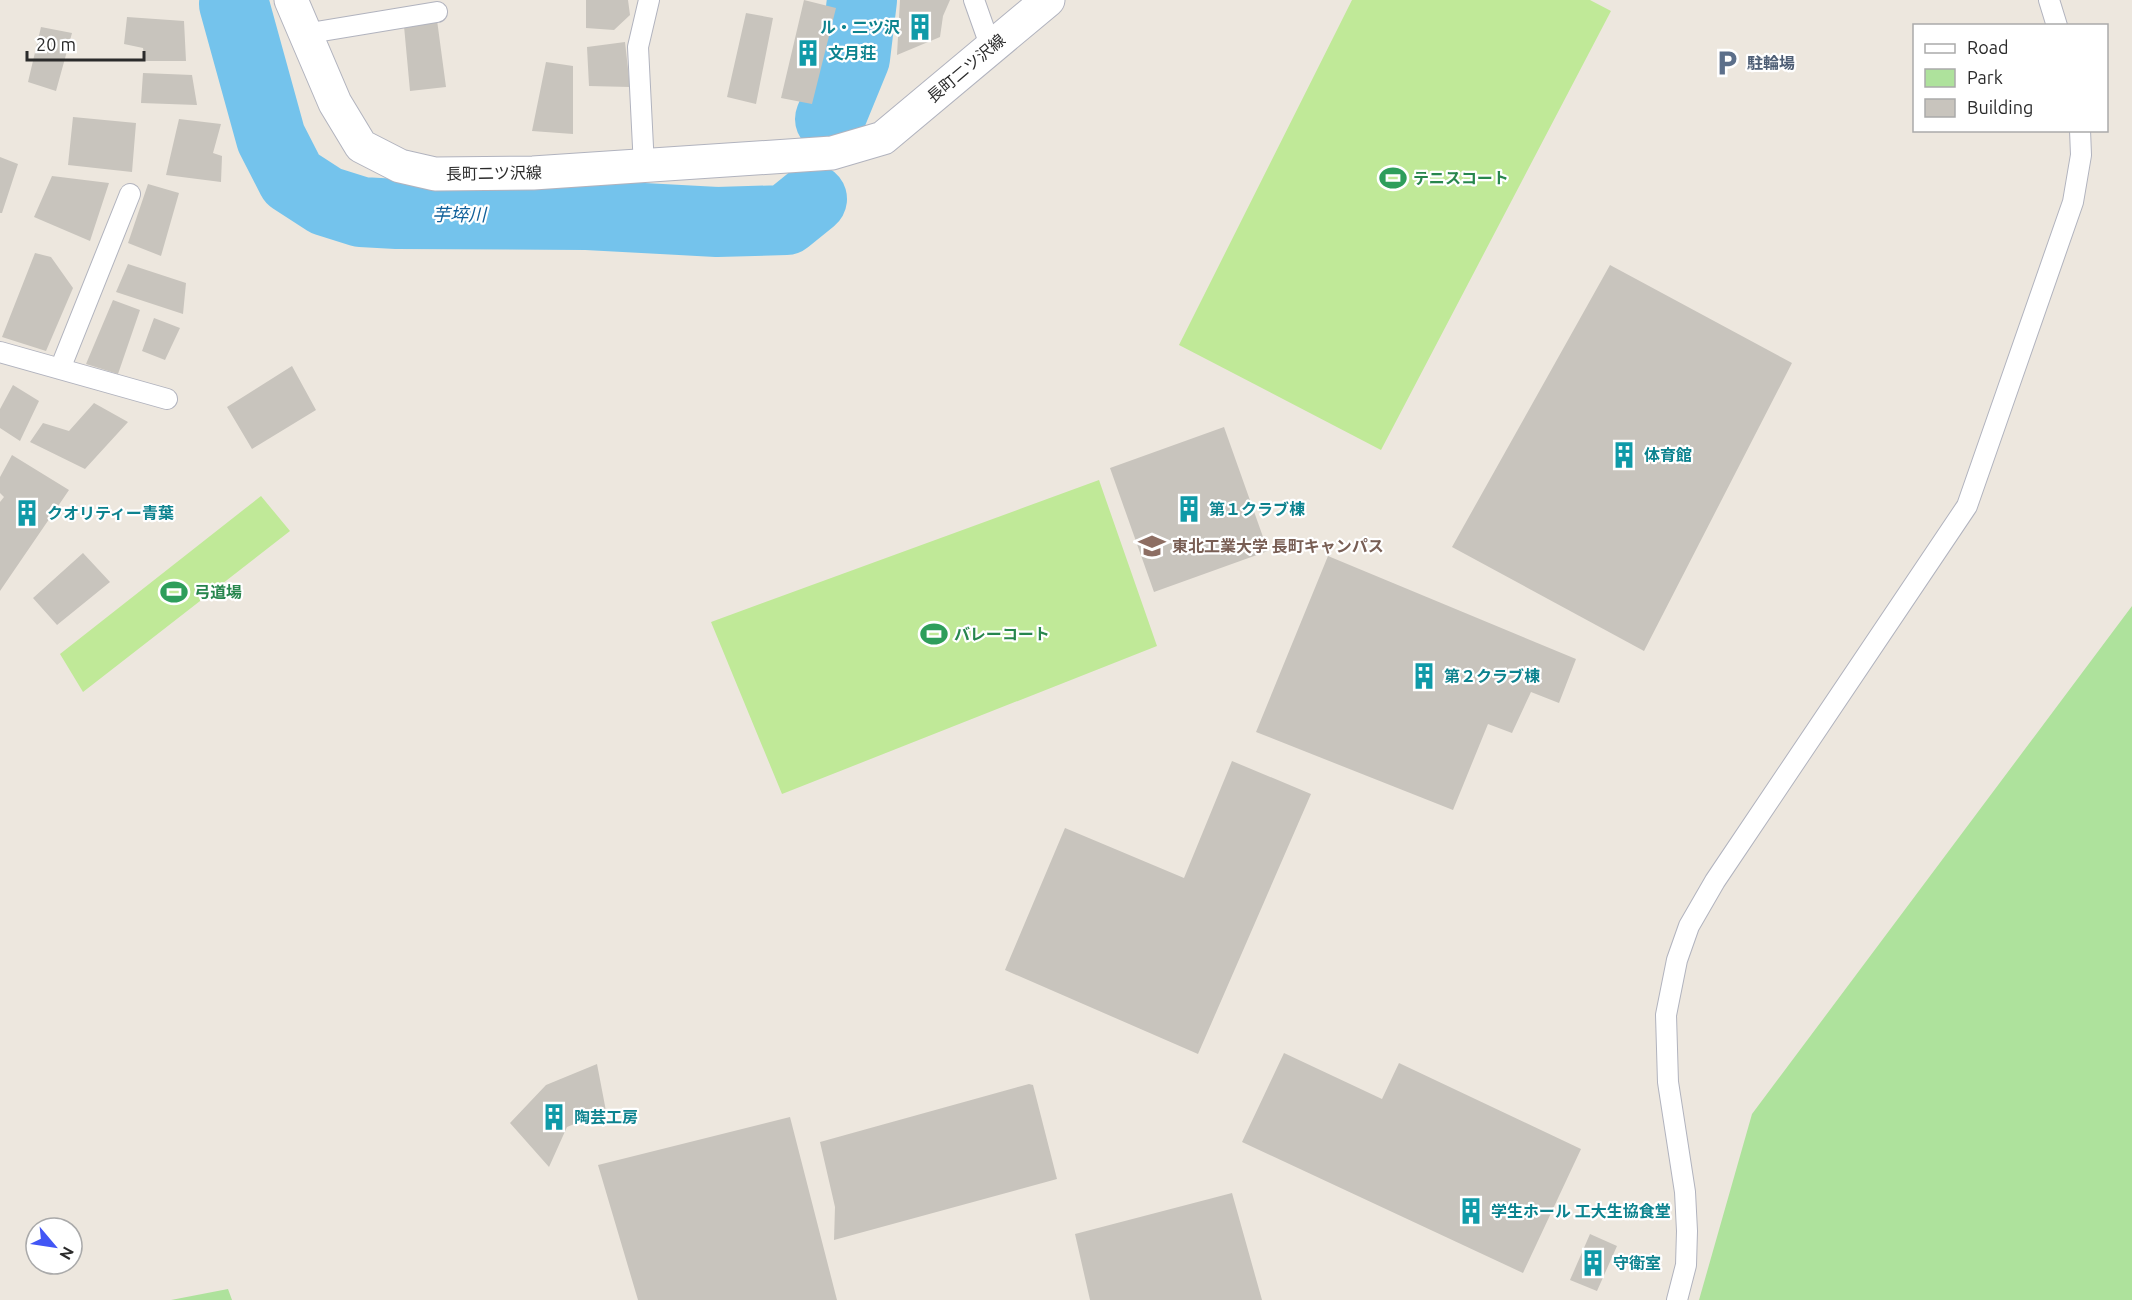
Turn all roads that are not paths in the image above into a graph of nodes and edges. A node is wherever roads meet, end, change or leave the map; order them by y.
1 (291, 0) edge
2 (650, 0) edge
3 (974, 0) edge
4 (1048, 0) edge
5 (2049, 0) edge
6 (437, 12) dead end
7 (2056, 24) edge
8 (304, 34) junction
9 (991, 48) junction
10 (2080, 132) edge
11 (644, 167) junction
12 (130, 194) dead end
13 (0, 352) edge
14 (60, 369) junction
15 (167, 399) dead end
16 (1677, 1300) edge

1 - 8 street, 長町二ツ沢線
2 - 11 lane
3 - 9 lane
4 - 9 street, 長町二ツ沢線
5 - 7 lane
6 - 8 lane
8 - 11 street, 長町二ツ沢線
9 - 11 street, 長町二ツ沢線
10 - 16 lane
12 - 14 lane
13 - 14 lane
14 - 15 lane

